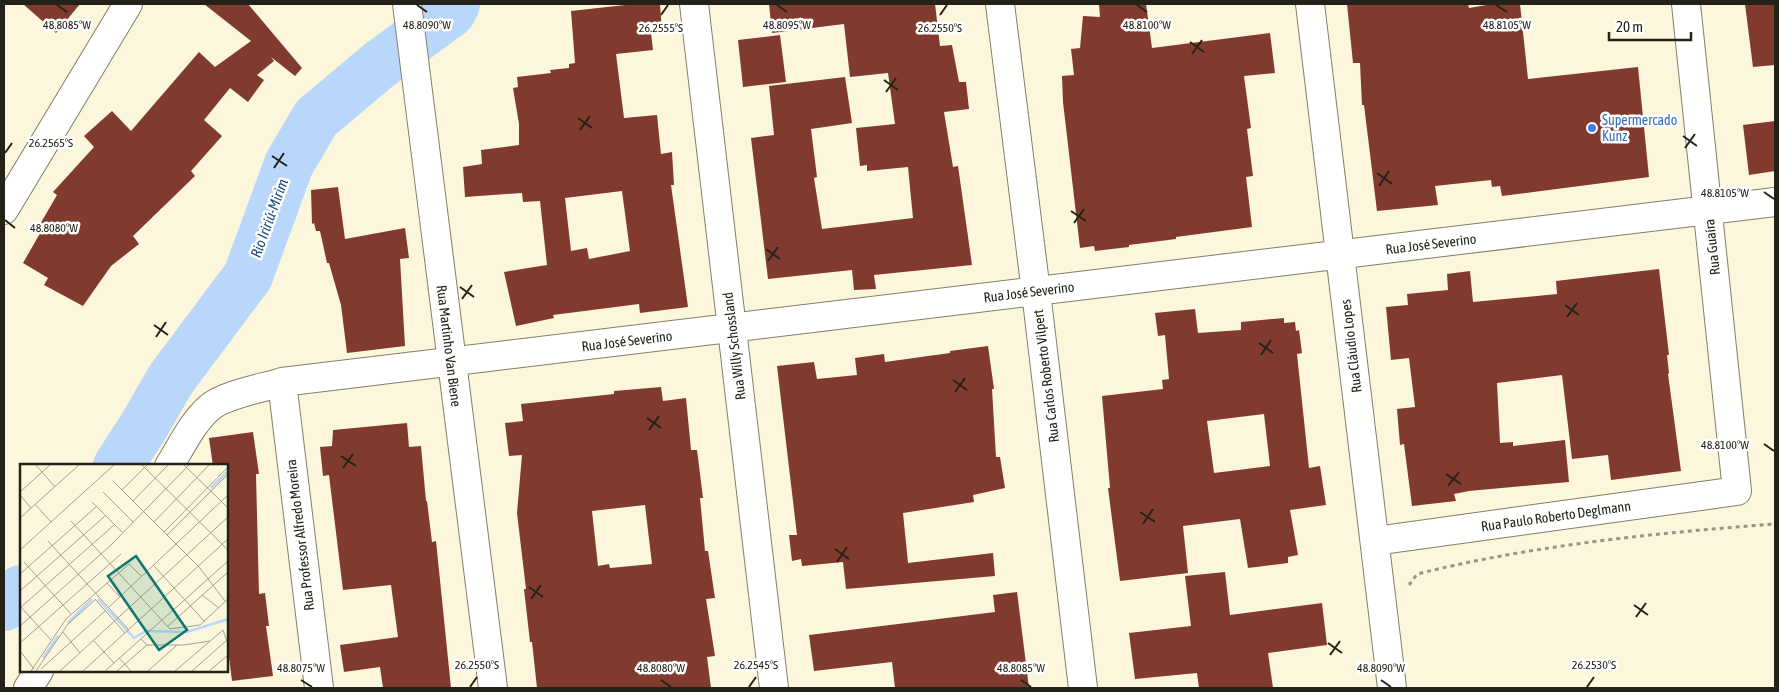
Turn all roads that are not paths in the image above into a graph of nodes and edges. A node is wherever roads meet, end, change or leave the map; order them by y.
1 (128, 4) edge
2 (694, 4) edge
3 (1000, 4) edge
4 (1310, 4) edge
5 (1686, 4) edge
6 (408, 13) edge
7 (1775, 202) edge
8 (4, 210) edge
9 (1708, 210) junction
10 (1340, 255) junction
11 (1036, 292) junction
12 (731, 328) junction
13 (451, 362) junction
14 (282, 382) junction
15 (169, 464) edge
16 (1737, 491) joint
17 (1375, 541) junction
18 (38, 672) edge
19 (28, 688) edge
20 (319, 688) edge
21 (493, 688) edge
22 (774, 688) edge
23 (1083, 688) edge
24 (1392, 688) edge

1 - 8 street
2 - 12 street, Rua Willy Schossland
3 - 11 street, Rua Carlos Roberto Vilpert
4 - 10 street, Rua Cláudio Lopes
5 - 9 street, Rua Guaíra
6 - 13 street, Rua Martinho Van Biene
7 - 9 street, Rua José Severino
9 - 10 street, Rua José Severino
9 - 16 street, Rua Guaíra
10 - 11 street, Rua José Severino
10 - 17 street, Rua Cláudio Lopes
11 - 12 street, Rua José Severino
11 - 23 street, Rua Carlos Roberto Vilpert
12 - 13 street, Rua José Severino
12 - 22 street, Rua Willy Schossland
13 - 14 street, Rua José Severino
13 - 21 street, Rua Martinho Van Biene
14 - 15 street, Rua José Severino
14 - 20 street, Rua Professor Alfredo Moreira
16 - 17 street, Rua Paulo Roberto Deglmann
17 - 24 street, Rua Cláudio Lopes
18 - 19 street

